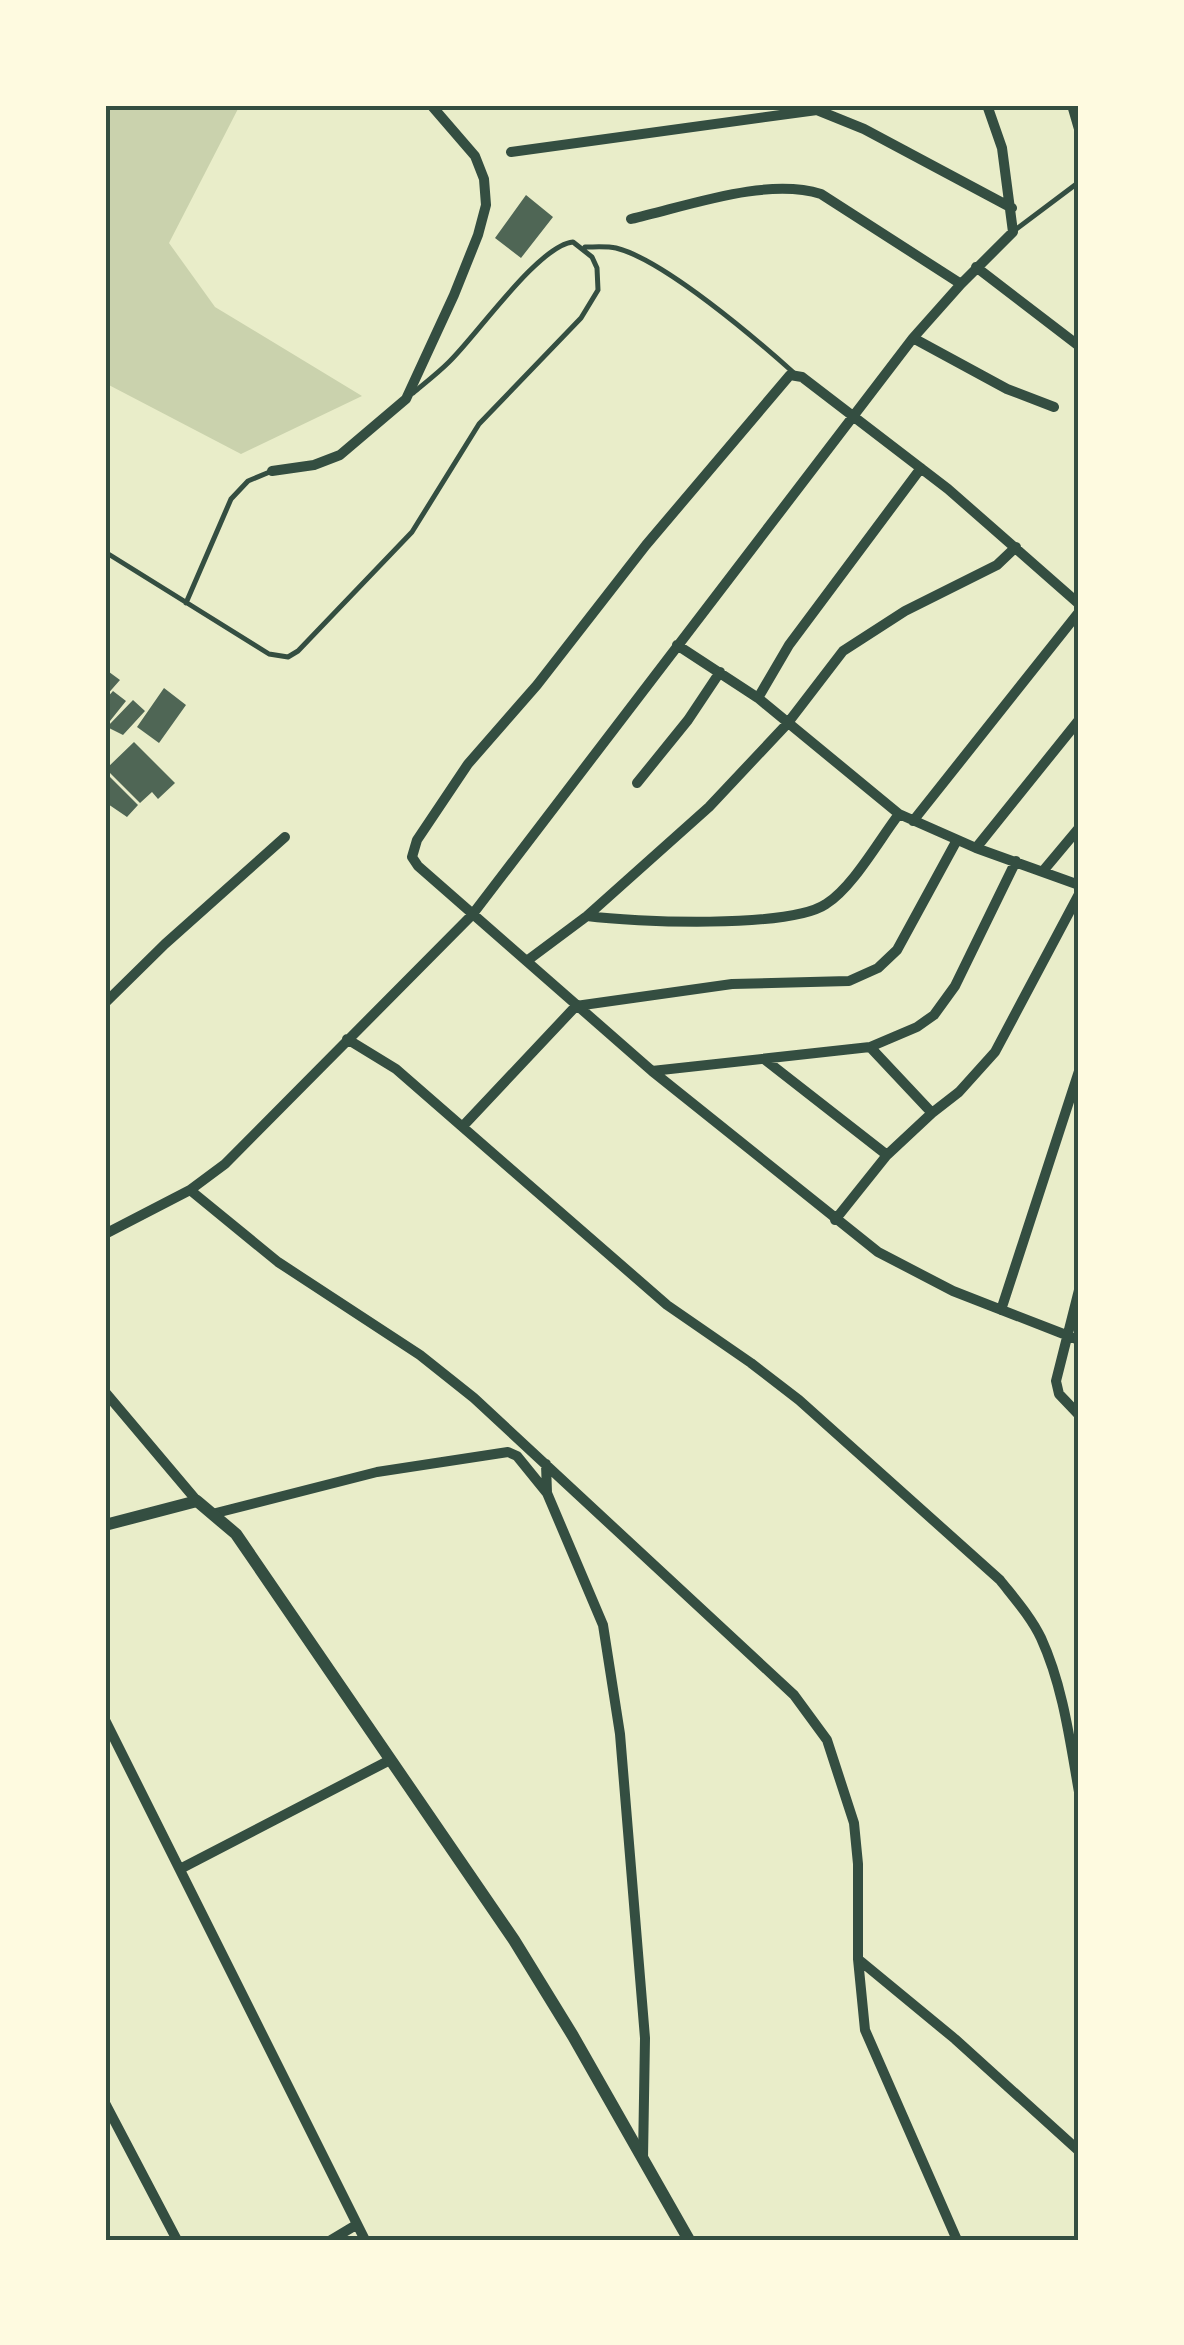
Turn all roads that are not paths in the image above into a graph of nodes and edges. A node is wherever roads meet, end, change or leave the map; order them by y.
1 (430, 105) edge
2 (988, 105) edge
3 (1072, 105) edge
4 (816, 107) edge
5 (1079, 129) edge
6 (510, 152) dead end
7 (1079, 182) edge
8 (1012, 208) junction
9 (631, 219) dead end
10 (1013, 232) junction
11 (582, 248) junction
12 (976, 267) junction
13 (960, 284) junction
14 (914, 338) junction
15 (1079, 346) edge
16 (796, 375) junction
17 (406, 399) junction
18 (1054, 407) dead end
19 (853, 419) junction
20 (921, 468) junction
21 (272, 472) joint
22 (1016, 547) junction
23 (110, 555) dead end
24 (186, 604) junction
25 (1079, 604) edge
26 (1079, 612) edge
27 (677, 645) junction
28 (720, 672) junction
29 (758, 698) junction
30 (1079, 720) edge
31 (787, 724) junction
32 (636, 783) dead end
33 (899, 814) junction
34 (913, 821) junction
35 (1079, 828) edge
36 (285, 837) dead end
37 (957, 840) junction
38 (976, 848) junction
39 (1016, 861) junction
40 (1043, 870) junction
41 (1079, 885) edge
42 (1079, 894) edge
43 (472, 915) junction
44 (587, 916) junction
45 (528, 960) junction
46 (105, 1003) edge
47 (576, 1006) junction
48 (347, 1039) junction
49 (870, 1047) junction
50 (763, 1058) junction
51 (1079, 1070) edge
52 (652, 1071) junction
53 (932, 1112) junction
54 (464, 1125) junction
55 (887, 1155) junction
56 (190, 1190) junction
57 (835, 1220) junction
58 (105, 1234) edge
59 (1079, 1290) edge
60 (1001, 1310) junction
61 (1074, 1337) edge
62 (105, 1392) edge
63 (1079, 1415) edge
64 (546, 1462) junction
65 (547, 1493) junction
66 (197, 1501) junction
67 (216, 1514) junction
68 (105, 1525) edge
69 (105, 1720) edge
70 (390, 1760) junction
71 (1079, 1792) edge
72 (180, 1869) junction
73 (858, 1959) junction
74 (105, 2104) edge
75 (1079, 2150) edge
76 (642, 2159) junction
77 (356, 2224) junction
78 (177, 2240) edge
79 (331, 2240) edge
80 (365, 2240) edge
81 (689, 2240) edge
82 (956, 2240) edge

1 - 17 street
2 - 8 street
3 - 5 street
4 - 6 street
4 - 8 street
7 - 10 lane
8 - 10 street
9 - 13 street
10 - 12 street
11 - 16 lane
11 - 17 lane
11 - 24 lane
12 - 13 street
12 - 15 street
13 - 14 street
14 - 18 street
14 - 19 street
16 - 19 street
16 - 43 street
17 - 21 street
19 - 20 street
19 - 27 street
20 - 22 street
20 - 29 street
21 - 24 lane
22 - 25 street
22 - 31 street
23 - 24 lane
26 - 34 street
27 - 28 street
27 - 43 street
28 - 29 street
28 - 32 street
29 - 31 street
30 - 38 street
31 - 33 street
31 - 44 street
33 - 34 street
33 - 44 street
34 - 37 street
35 - 40 street
36 - 46 street
37 - 38 street
37 - 47 street
38 - 39 street
39 - 40 street
39 - 49 street
40 - 41 street
42 - 53 street
43 - 45 street
43 - 48 street
44 - 45 street
45 - 47 street
47 - 52 street
47 - 54 street
48 - 54 street
48 - 56 street
49 - 50 street
49 - 53 street
50 - 52 street
50 - 55 street
51 - 60 street
52 - 57 street
53 - 55 street
54 - 71 street
55 - 57 street
56 - 58 street
56 - 64 street
57 - 60 street
59 - 61 street
60 - 61 street
61 - 63 street
62 - 66 street
64 - 65 street
64 - 73 street
65 - 67 street
65 - 76 street
66 - 67 street
66 - 68 street
67 - 70 street
69 - 72 street
70 - 72 street
70 - 76 street
72 - 77 street
73 - 75 street
73 - 82 street
74 - 78 street
76 - 81 street
77 - 79 street
77 - 80 street

